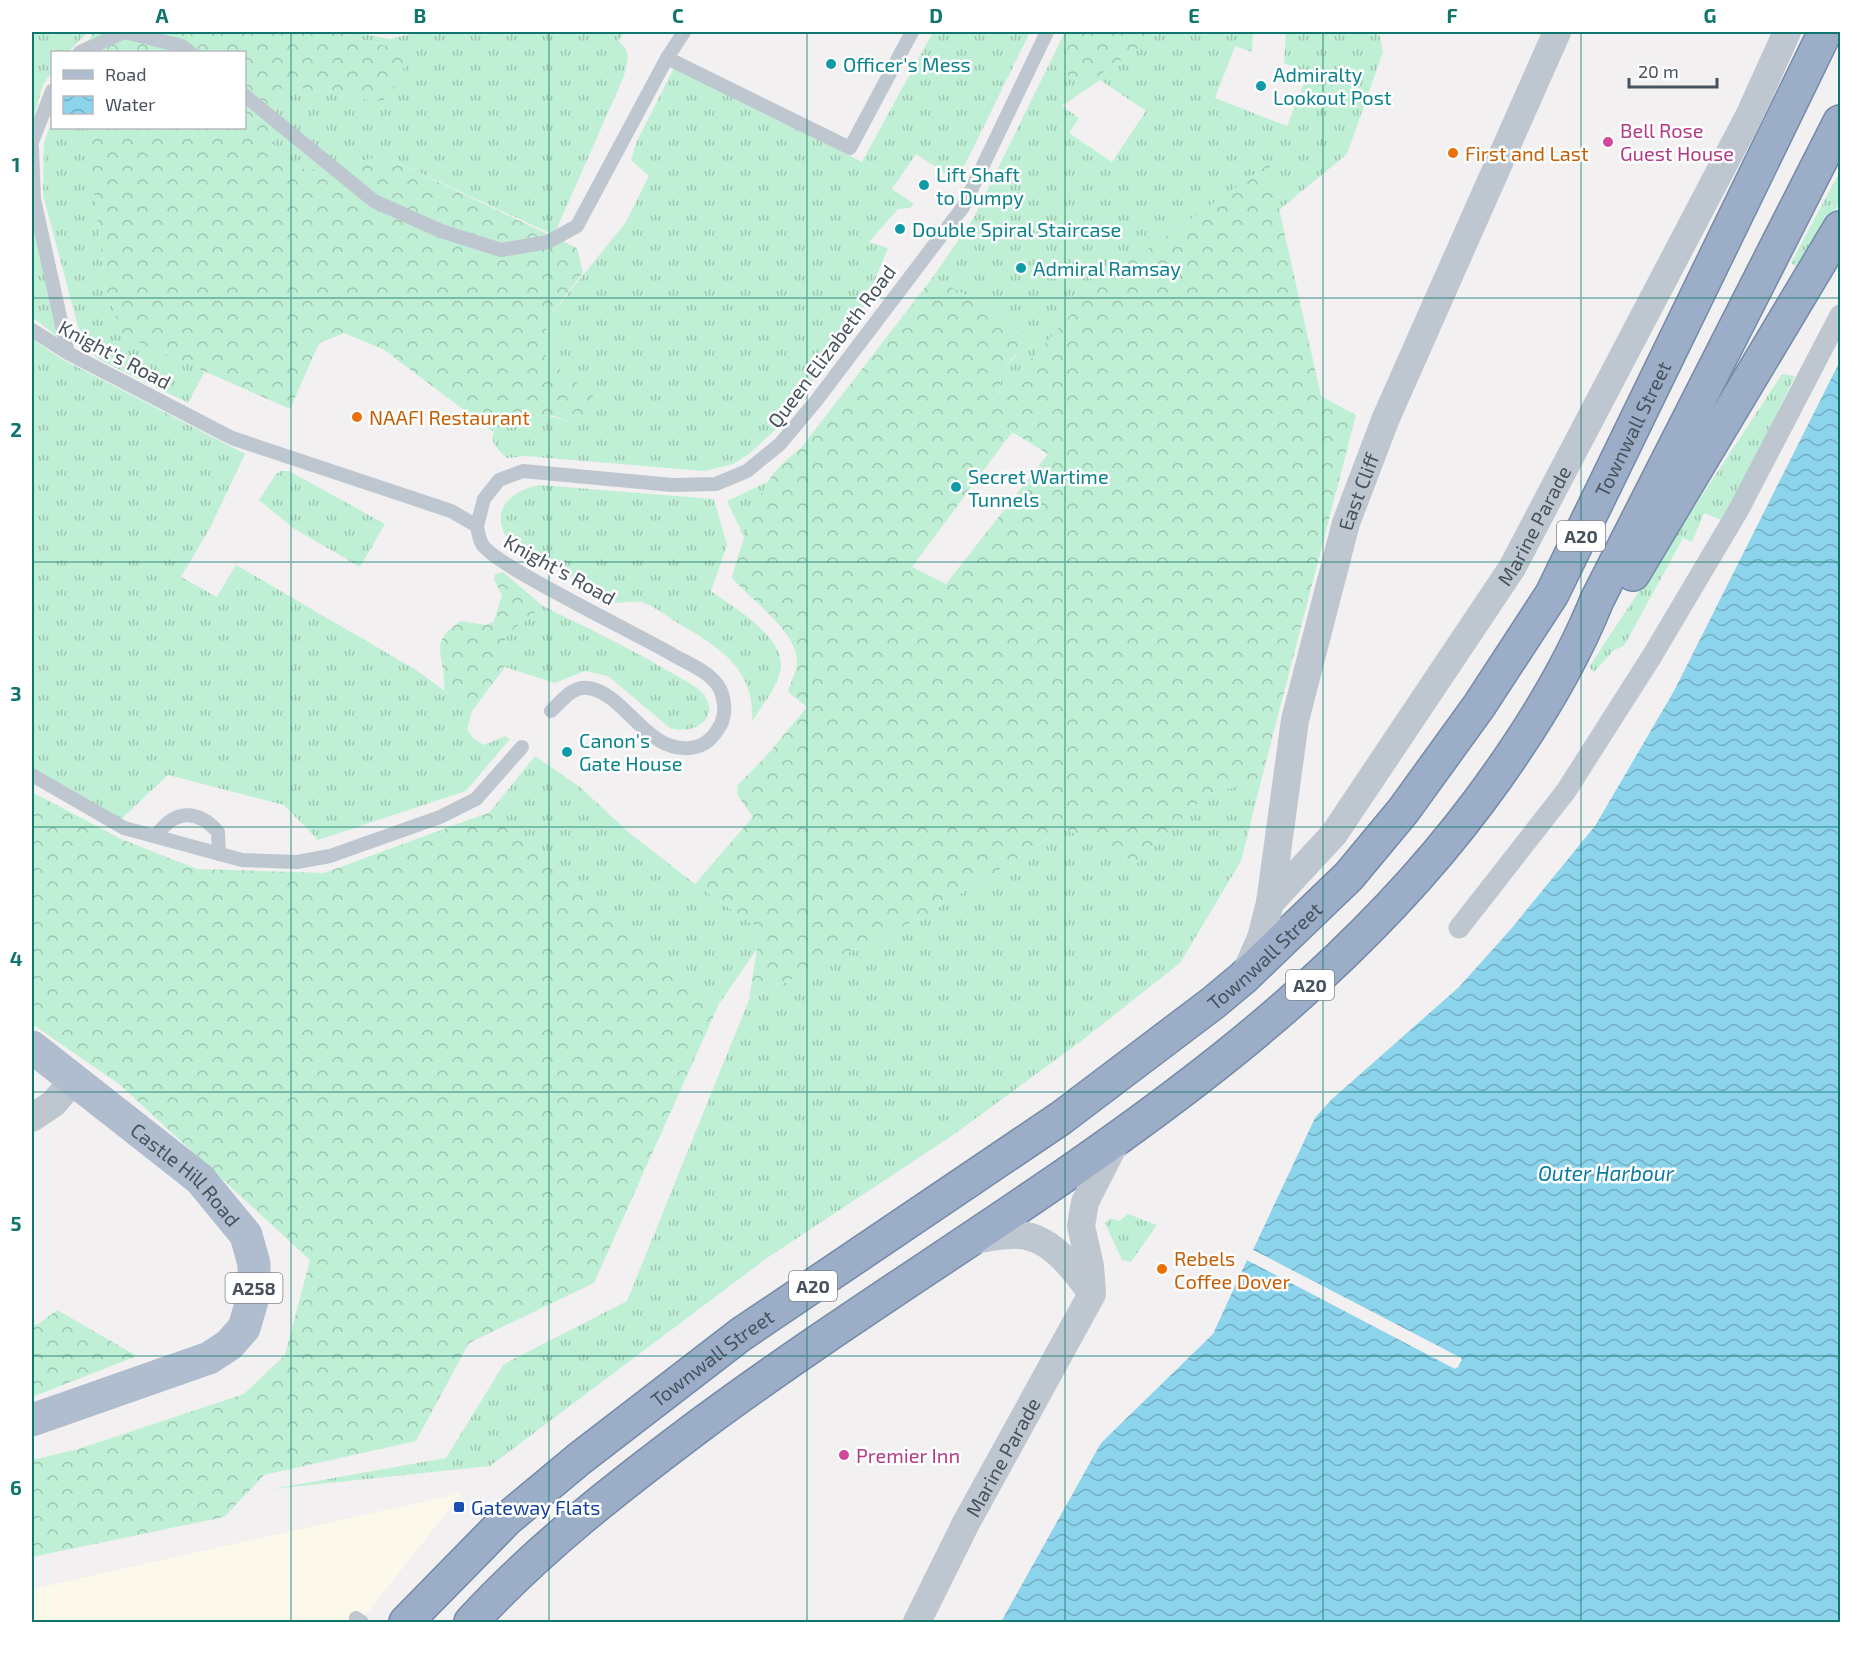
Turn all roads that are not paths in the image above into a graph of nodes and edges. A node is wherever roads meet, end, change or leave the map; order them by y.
1 (684, 32) edge
2 (912, 32) edge
3 (1047, 32) edge
4 (1557, 32) edge
5 (1787, 32) edge
6 (1826, 32) edge
7 (82, 51) edge
8 (189, 51) edge
9 (667, 58) junction
10 (51, 94) edge
11 (246, 97) edge
12 (1749, 116) junction
13 (1840, 122) edge
14 (1781, 124) junction
15 (32, 142) edge
16 (32, 148) edge
17 (1840, 228) edge
18 (1840, 315) edge
19 (32, 330) edge
20 (68, 353) junction
21 (477, 526) junction
22 (1577, 650) junction
23 (551, 711) dead end
24 (522, 747) dead end
25 (32, 775) edge
26 (156, 836) junction
27 (219, 854) junction
28 (1270, 903) junction
29 (1459, 928) dead end
30 (1243, 978) junction
31 (32, 1047) edge
32 (74, 1079) junction
33 (32, 1118) edge
34 (1116, 1141) junction
35 (965, 1242) junction
36 (1092, 1294) junction
37 (32, 1420) edge
38 (406, 1623) edge
39 (471, 1623) edge
40 (916, 1623) edge

1 - 9 lane
2 - 9 lane
3 - 21 lane, Queen Elizabeth Road
4 - 28 street, East Cliff
5 - 12 street, Marine Parade
6 - 14 highway, Townwall Street / A20
7 - 8 lane
9 - 11 lane
10 - 15 lane
12 - 14 street
12 - 28 street, Marine Parade
13 - 22 highway, A20
14 - 30 highway, Townwall Street / A20
16 - 20 lane
17 - 22 highway
18 - 29 street
19 - 20 lane, Knight's Road
20 - 21 lane, Knight's Road
21 - 23 lane, Knight's Road
22 - 34 highway, A20
24 - 27 lane
25 - 26 lane
26 - 27 lane
26 - 27 lane
28 - 30 street, East Cliff
30 - 38 highway, Townwall Street / A20
31 - 32 main road, Castle Hill Road / A258
32 - 33 street
32 - 37 main road, Castle Hill Road / A258
34 - 35 highway, A20
34 - 36 street
35 - 36 street
35 - 39 highway, A20
36 - 40 street, Marine Parade

